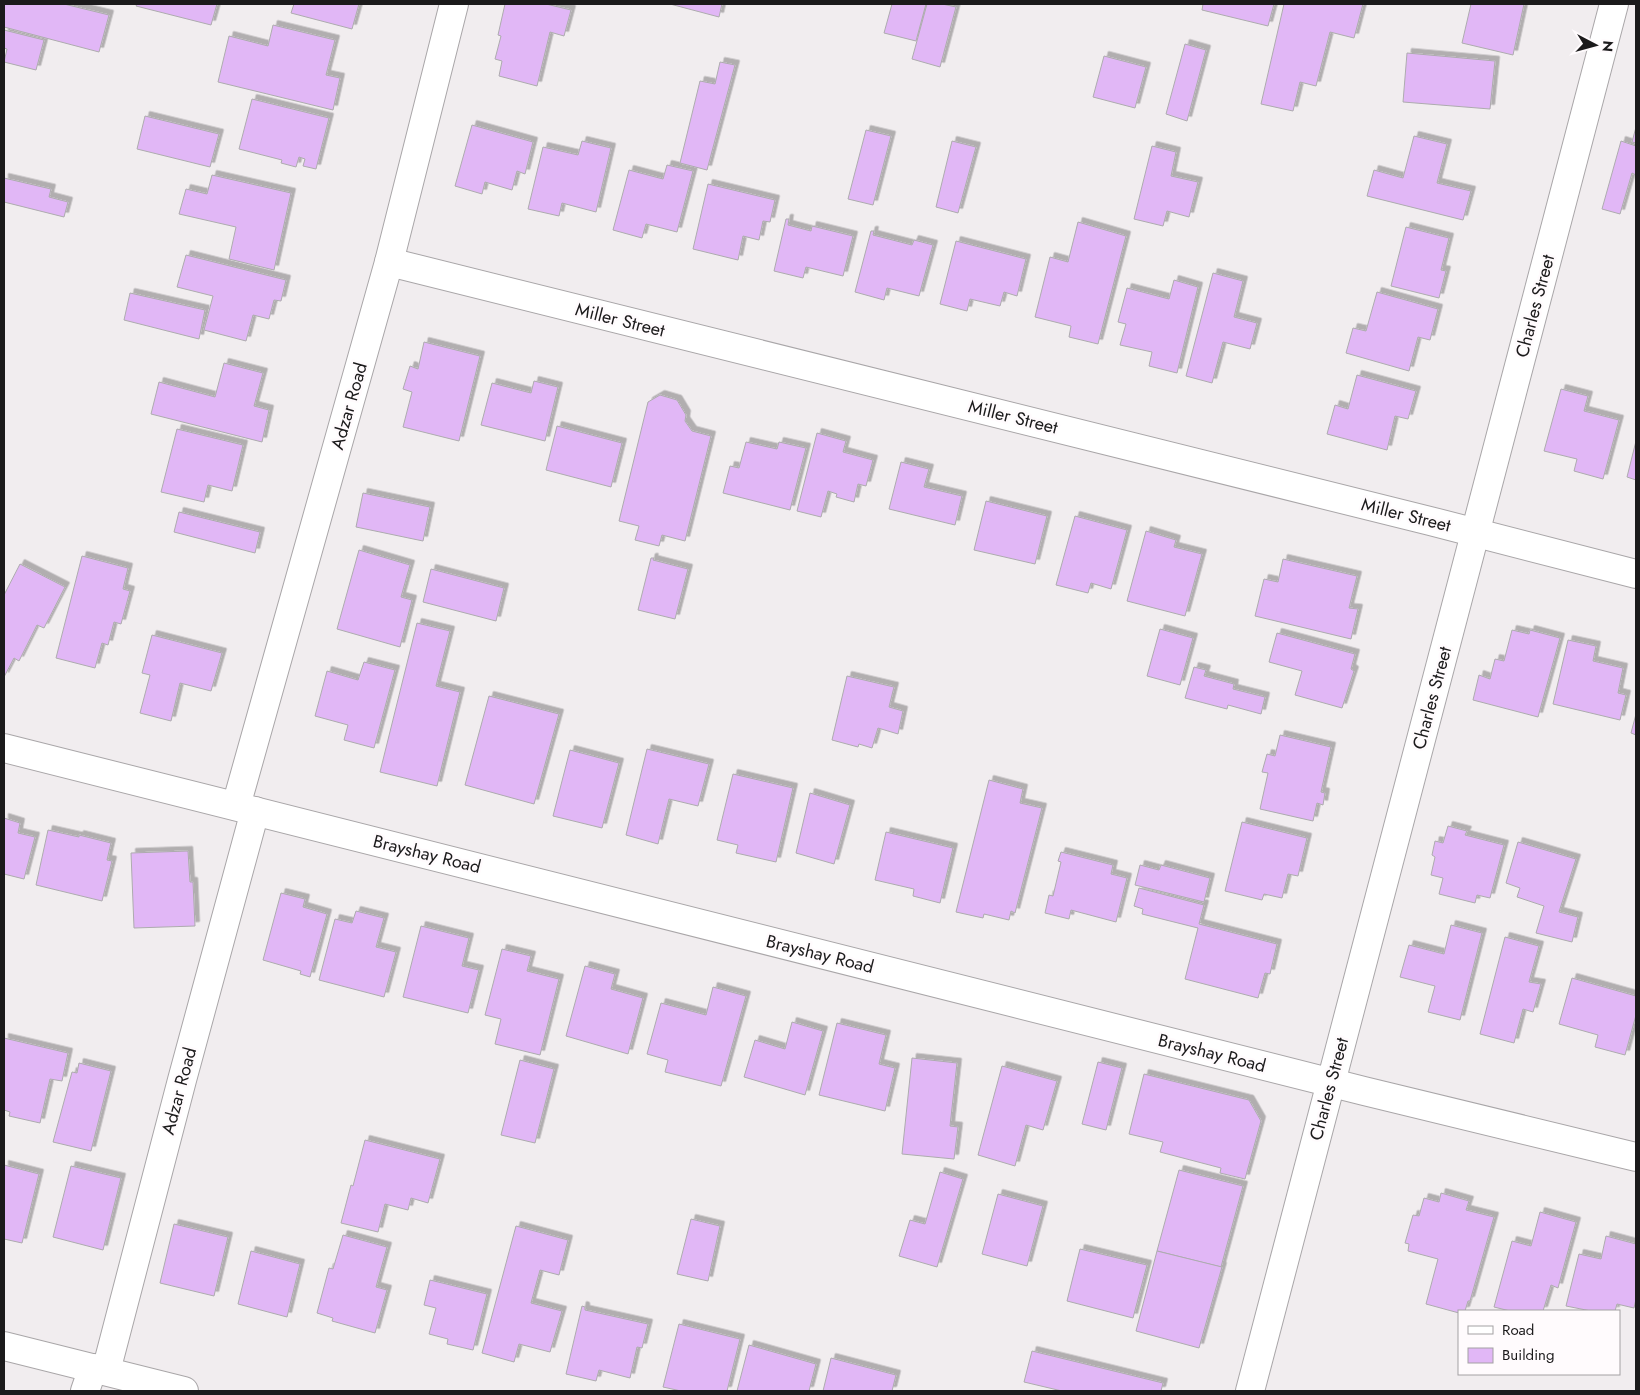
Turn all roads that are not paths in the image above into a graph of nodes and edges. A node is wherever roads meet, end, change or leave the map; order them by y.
1 (454, 4) edge
2 (1614, 4) edge
3 (389, 262) junction
4 (1476, 532) junction
5 (1636, 574) edge
6 (4, 748) edge
7 (245, 809) junction
8 (1331, 1082) junction
9 (1636, 1157) edge
10 (4, 1346) edge
11 (95, 1377) edge
12 (184, 1391) edge
13 (1250, 1391) edge

1 - 3 street, Adzar Road
2 - 4 street, Charles Street
3 - 4 street, Miller Street
3 - 7 street, Adzar Road
4 - 5 street, Miller Street
4 - 8 street, Charles Street
6 - 7 street, Brayshay Road
7 - 8 street, Brayshay Road
7 - 11 street, Adzar Road
8 - 9 street, Brayshay Road
8 - 13 street, Charles Street
10 - 11 street
11 - 12 street

